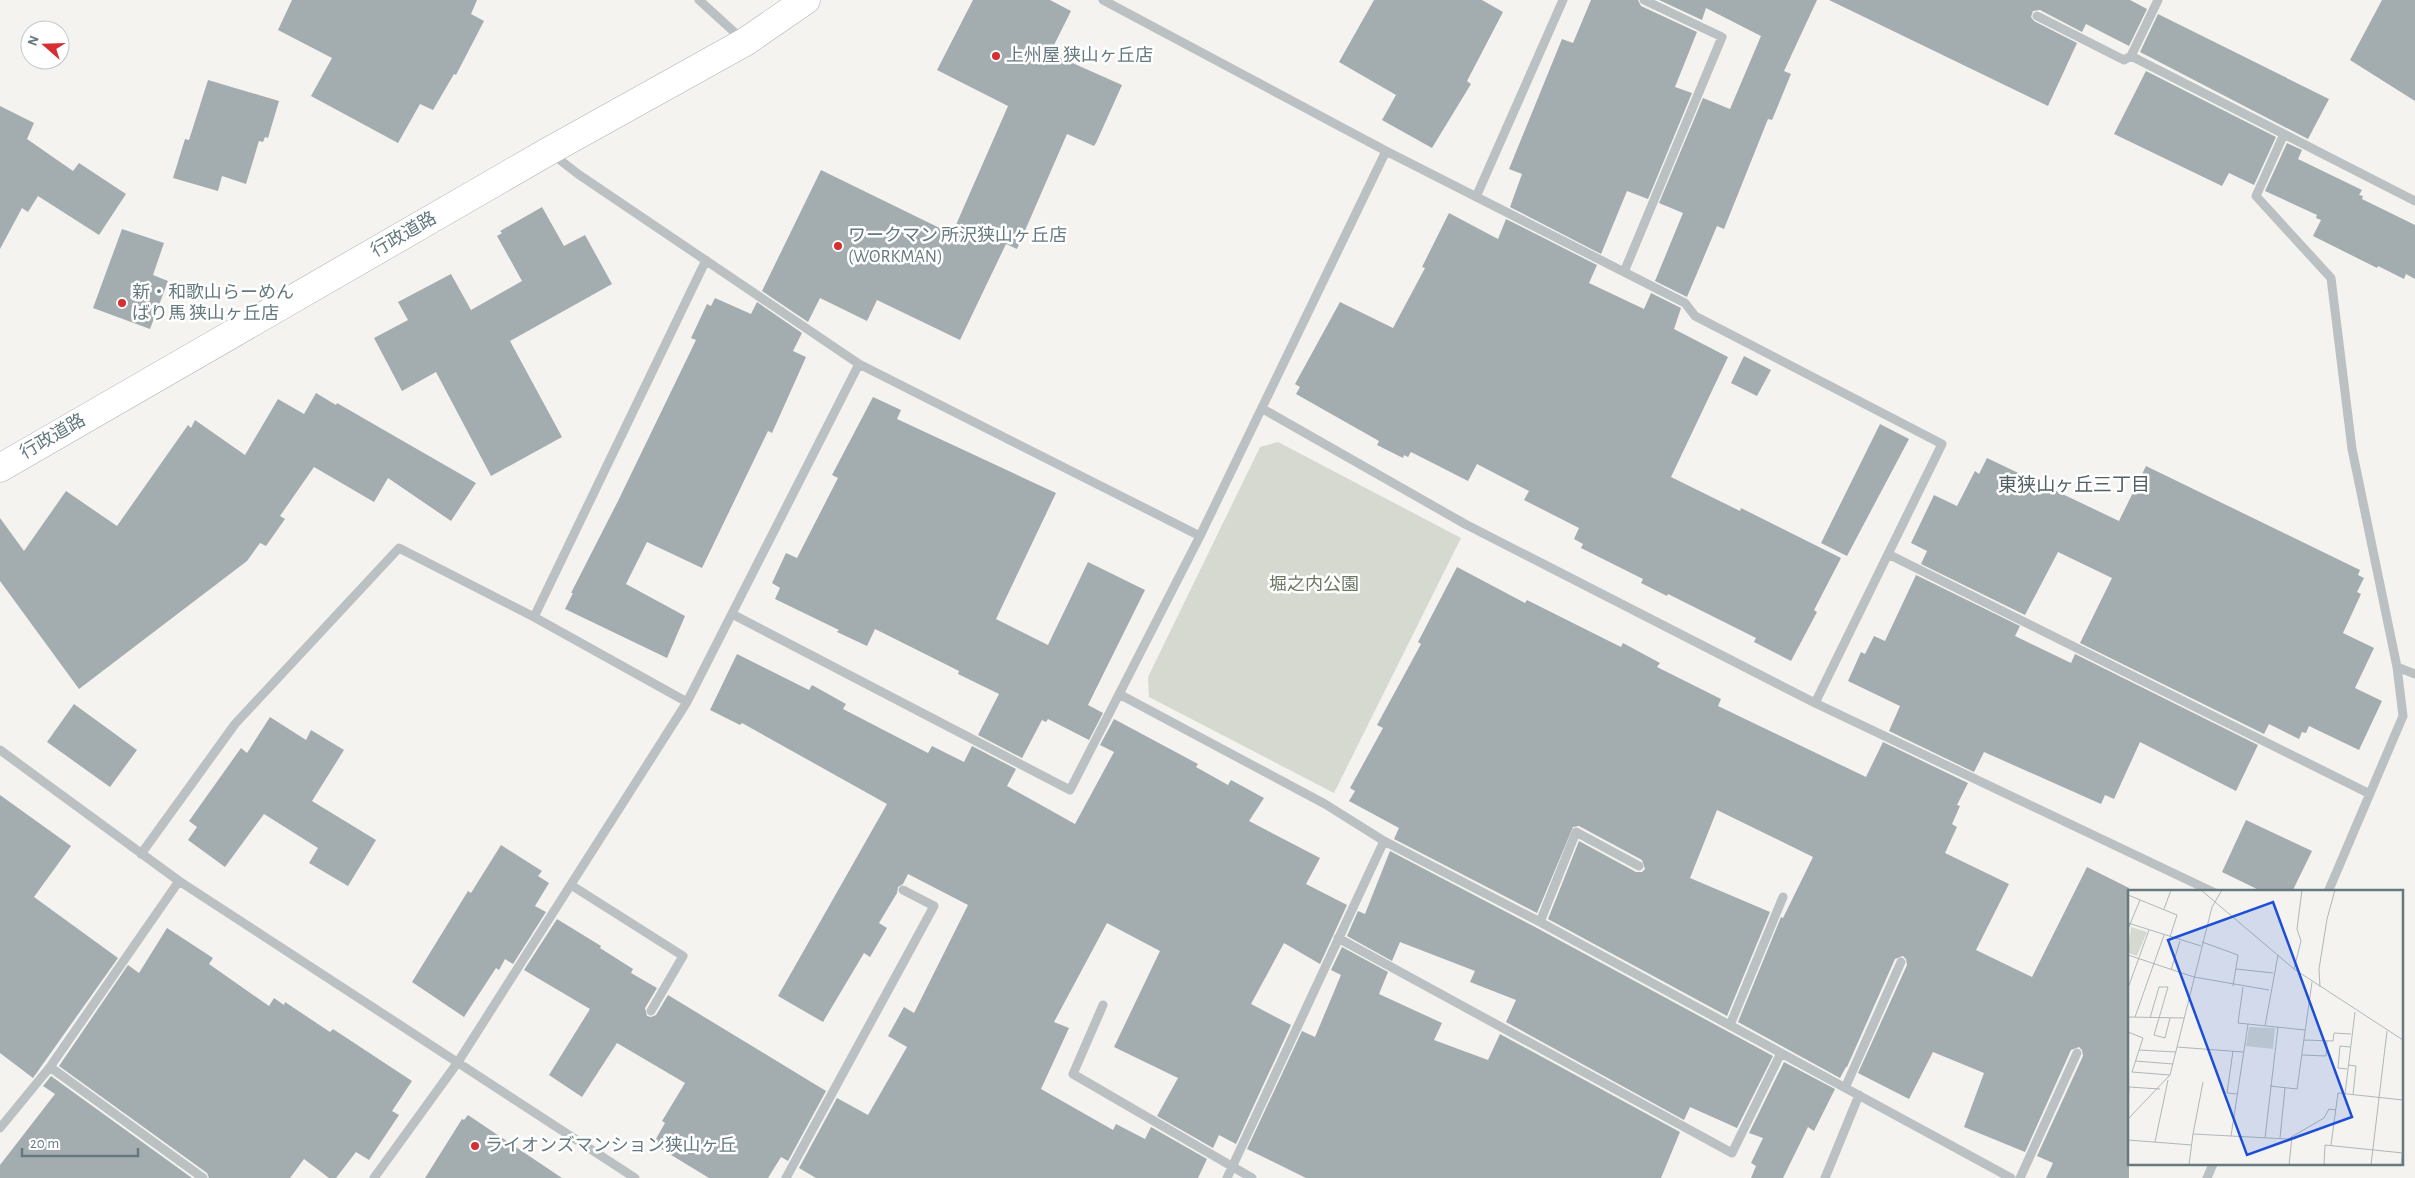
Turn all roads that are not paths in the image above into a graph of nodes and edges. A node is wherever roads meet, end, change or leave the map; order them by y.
1 (699, 0) edge
2 (806, 0) edge
3 (1103, 0) edge
4 (1563, 0) edge
5 (1644, 0) edge
6 (2158, 0) edge
7 (2037, 16) dead end
8 (745, 42) junction
9 (2131, 56) junction
10 (2284, 134) junction
11 (549, 151) junction
12 (1386, 152) junction
13 (1476, 197) junction
14 (2415, 201) edge
15 (706, 260) junction
16 (1624, 272) junction
17 (859, 364) junction
18 (1263, 410) junction
19 (0, 468) edge
20 (1200, 536) junction
21 (1888, 554) junction
22 (732, 614) junction
23 (534, 617) junction
24 (2397, 667) junction
25 (2415, 674) edge
26 (1119, 694) junction
27 (687, 702) junction
28 (1815, 702) junction
29 (0, 750) edge
30 (2368, 793) junction
31 (1384, 841) junction
32 (141, 854) junction
33 (1639, 866) dead end
34 (179, 881) junction
35 (571, 885) junction
36 (903, 890) dead end
37 (2209, 890) edge
38 (2329, 890) edge
39 (1783, 897) dead end
40 (1540, 922) junction
41 (1338, 938) junction
42 (1901, 962) dead end
43 (1103, 1005) dead end
44 (651, 1011) dead end
45 (1730, 1025) junction
46 (1781, 1053) junction
47 (2077, 1053) dead end
48 (458, 1062) junction
49 (50, 1067) junction
50 (1845, 1088) junction
51 (1859, 1095) junction
52 (0, 1128) edge
53 (2212, 1166) edge
54 (1232, 1167) junction
55 (2005, 1177) edge
56 (203, 1178) edge
57 (374, 1178) edge
58 (635, 1178) edge
59 (786, 1178) edge
60 (1227, 1178) edge
61 (1252, 1178) edge
62 (1824, 1178) edge
63 (2020, 1178) edge
64 (2207, 1178) edge

1 - 8 street
2 - 8 highway, 行政道路
3 - 12 street
4 - 13 street
5 - 16 street
6 - 9 street
7 - 9 street
8 - 11 highway, 行政道路
9 - 10 street
10 - 14 street
10 - 24 street
11 - 15 street
11 - 19 highway, 行政道路
12 - 13 street
12 - 18 street
13 - 16 street
15 - 17 street
15 - 23 street
16 - 21 street
17 - 20 street
17 - 22 street
18 - 20 street
18 - 28 street
20 - 26 street
21 - 28 street
21 - 30 street
22 - 26 street
22 - 27 street
23 - 27 street
23 - 32 street
24 - 25 street
24 - 30 street
26 - 31 street
27 - 35 street
28 - 37 street
29 - 32 street
30 - 38 street
31 - 40 street
31 - 41 street
32 - 34 street
33 - 40 street
34 - 48 street
34 - 49 street
35 - 44 street
35 - 48 street
36 - 59 street
39 - 45 street
40 - 45 street
41 - 46 street
41 - 54 street
42 - 50 street
43 - 54 street
45 - 46 street
46 - 50 street
47 - 63 street
48 - 57 street
48 - 58 street
49 - 52 street
49 - 56 street
50 - 51 street
51 - 55 street
51 - 62 street
53 - 64 street
54 - 60 street
54 - 61 street

